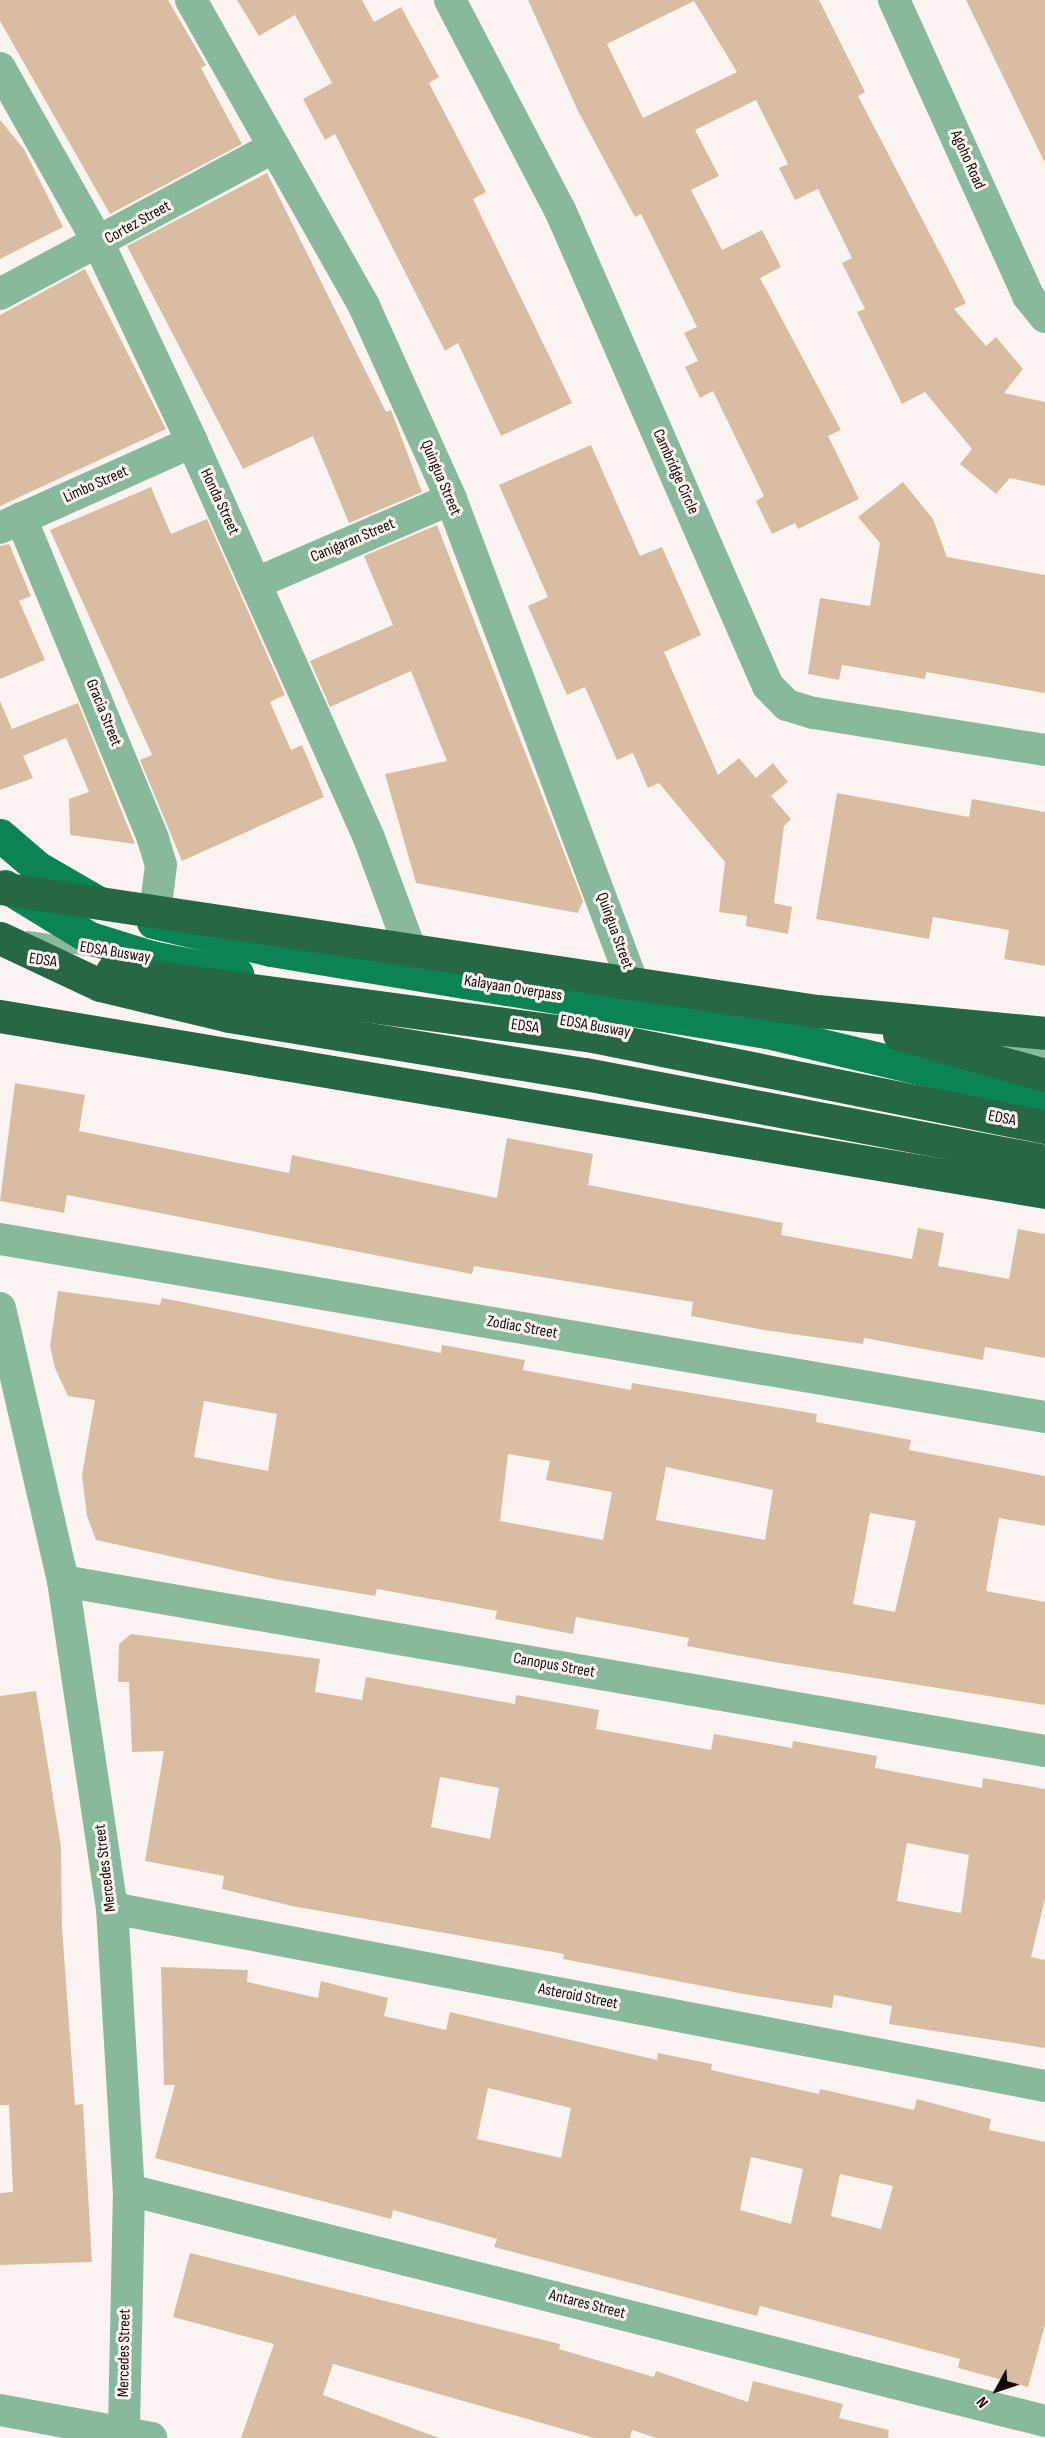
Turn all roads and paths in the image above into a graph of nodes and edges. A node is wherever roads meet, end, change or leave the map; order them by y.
1 (191, 0) edge
2 (450, 0) edge
3 (894, 0) edge
4 (0, 68) edge
5 (274, 147) junction
6 (99, 244) junction
7 (0, 294) edge
8 (1045, 317) edge
9 (192, 442) junction
10 (450, 499) junction
11 (11, 523) edge
12 (256, 583) junction
13 (1045, 750) edge
14 (0, 836) edge
15 (0, 863) edge
16 (0, 882) edge
17 (0, 888) edge
18 (0, 893) edge
19 (48, 899) junction
20 (0, 900) edge
21 (155, 914) junction
22 (0, 937) edge
23 (410, 948) junction
24 (0, 956) edge
25 (632, 981) junction
26 (817, 1011) junction
27 (0, 1016) edge
28 (1045, 1033) edge
29 (1045, 1054) edge
30 (1045, 1075) edge
31 (1045, 1098) edge
32 (1045, 1113) edge
33 (1045, 1127) edge
34 (1045, 1135) edge
35 (1045, 1161) edge
36 (1045, 1192) edge
37 (0, 1239) edge
38 (0, 1308) edge
39 (1045, 1417) edge
40 (63, 1581) junction
41 (1045, 1751) edge
42 (112, 1908) junction
43 (1045, 2086) edge
44 (129, 2190) junction
45 (0, 2410) edge
46 (1045, 2421) edge
47 (133, 2435) edge

1 - 5 street, Quingua Street
2 - 13 street, Cambridge Circle
3 - 8 street, Agoho Road
4 - 6 street, Honda Street
5 - 6 street, Cortez Street
5 - 10 street, Quingua Street
6 - 7 street, Cortez Street
6 - 9 street, Honda Street
9 - 11 street, Limbo Street
9 - 12 street, Honda Street
10 - 12 street, Canigaran Street
10 - 25 street, Quingua Street
11 - 21 street, Gracia Street
12 - 23 street, Honda Street
14 - 31 main road, Kalayaan Overpass
15 - 19 main road
16 - 34 main road
17 - 19 highway
18 - 19 lane
19 - 20 highway
19 - 21 highway
21 - 23 highway
22 - 32 lane, EDSA Busway
22 - 35 highway
23 - 25 highway
24 - 33 highway, EDSA
25 - 26 highway
26 - 28 highway
26 - 29 lane
26 - 30 highway
27 - 36 highway
37 - 39 street, Zodiac Street
38 - 40 street, Mercedes Street
40 - 41 street, Canopus Street
40 - 42 street, Mercedes Street
42 - 43 street, Asteroid Street
42 - 44 street, Mercedes Street
44 - 46 street, Antares Street
44 - 47 street, Mercedes Street
45 - 47 street

